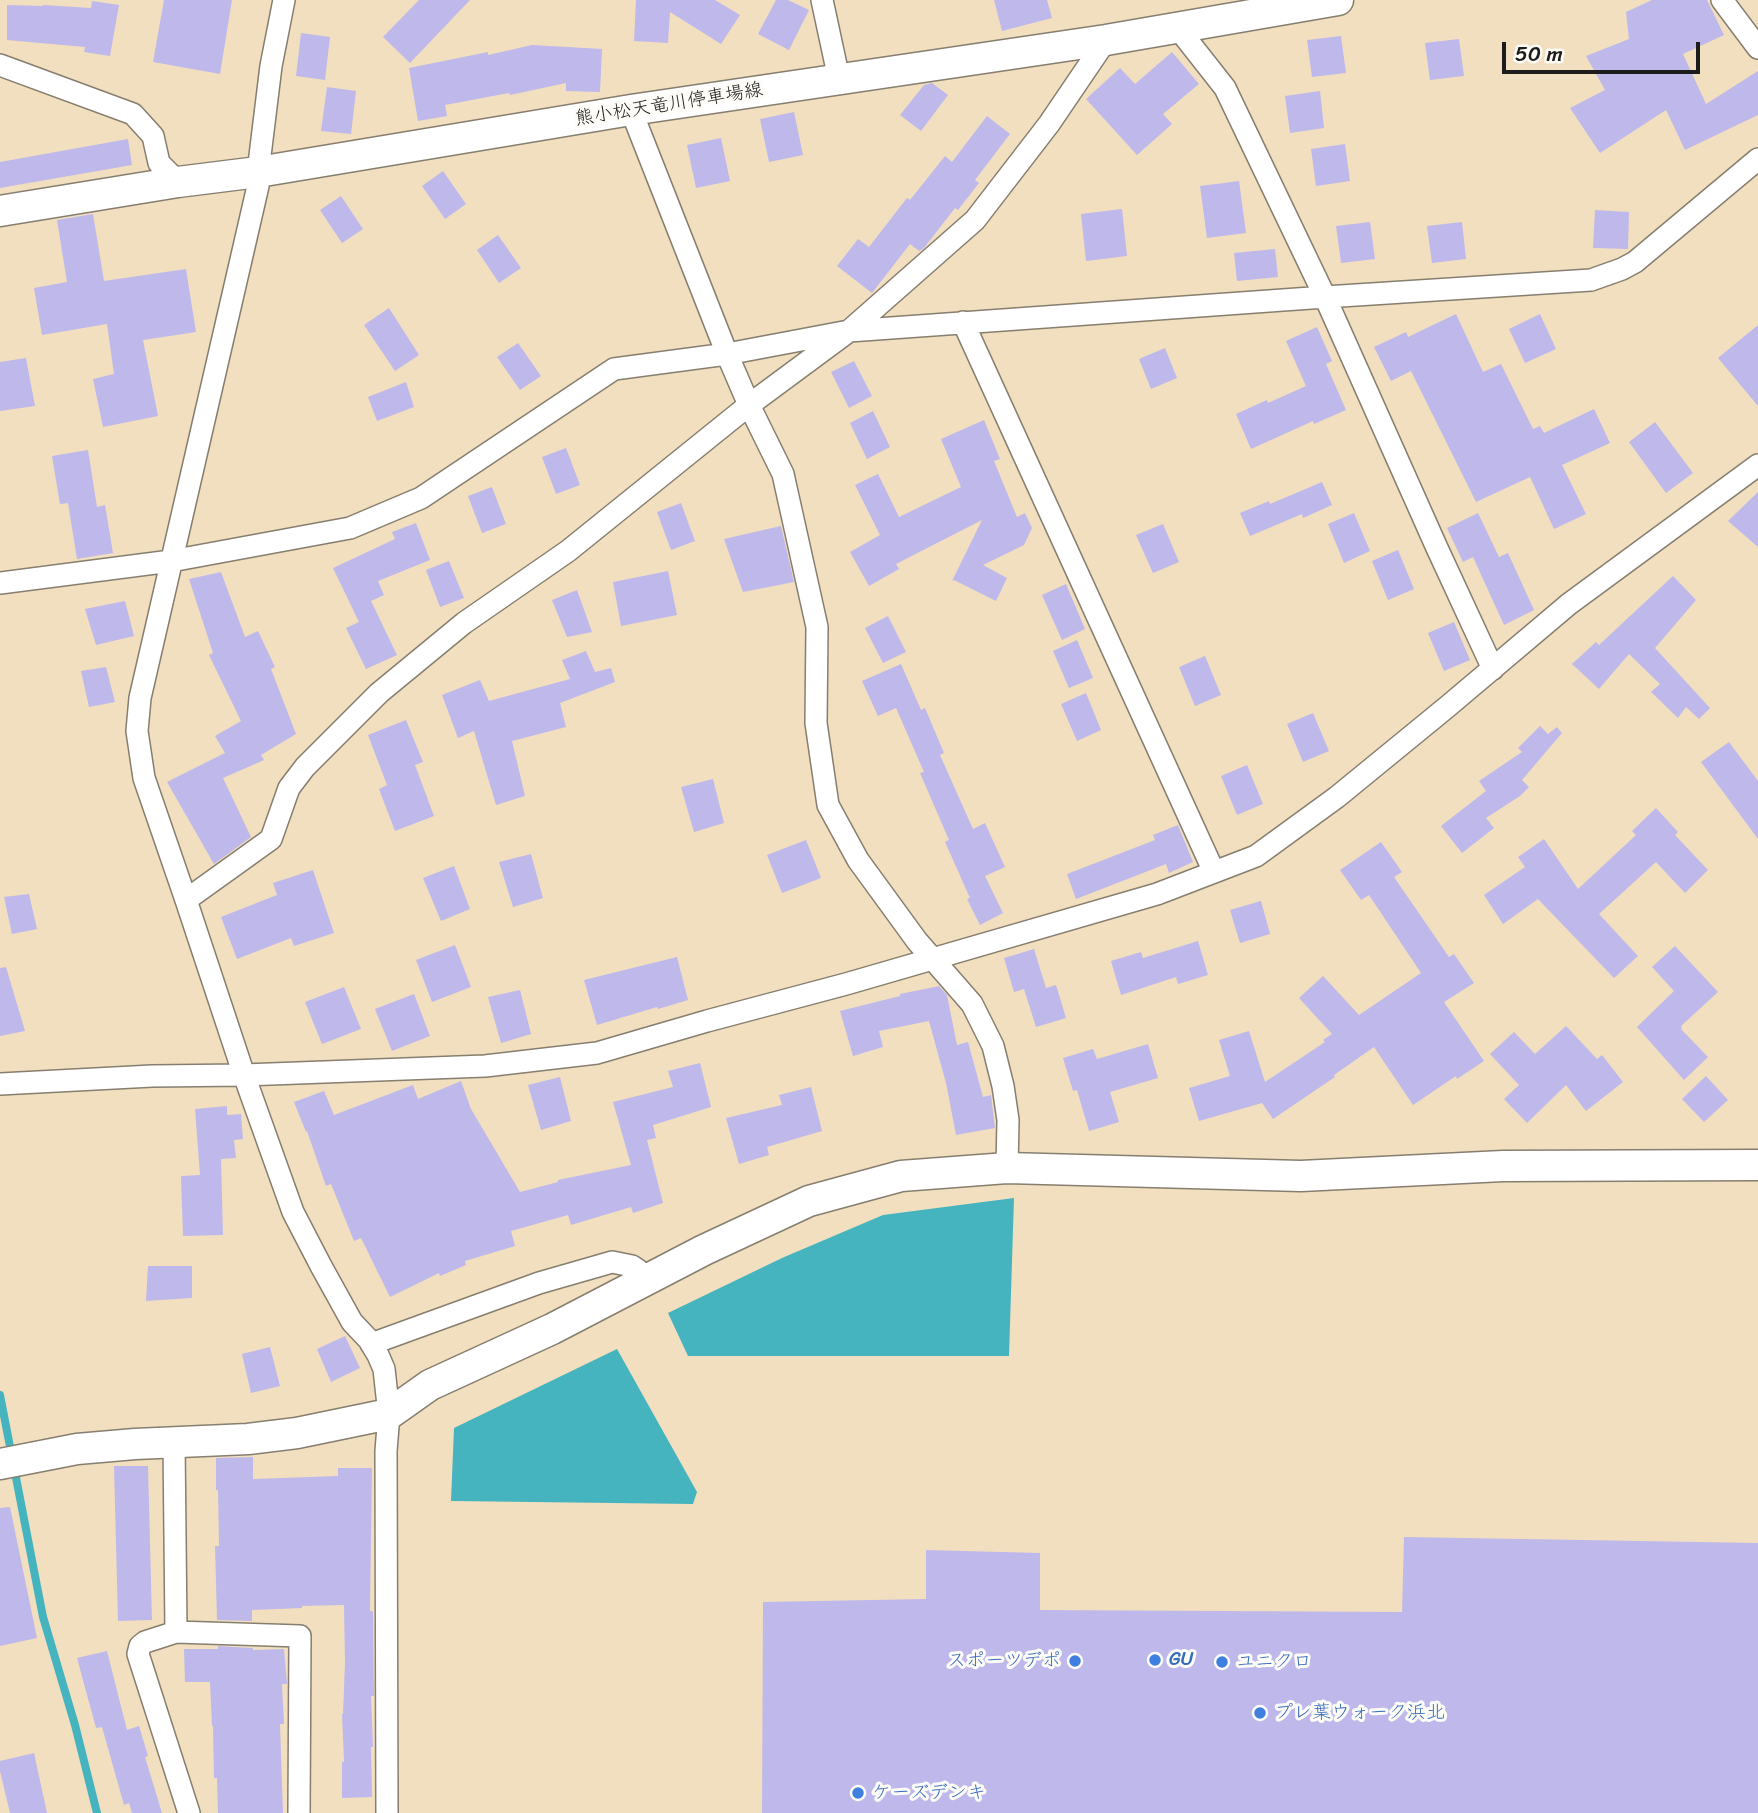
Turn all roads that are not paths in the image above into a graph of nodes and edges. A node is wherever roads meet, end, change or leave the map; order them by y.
1 (284, 0) edge
2 (822, 0) edge
3 (1338, 0) edge
4 (1722, 0) edge
5 (1177, 27) junction
6 (1107, 40) junction
7 (1758, 48) edge
8 (0, 65) edge
9 (839, 79) junction
10 (631, 110) junction
11 (1758, 159) edge
12 (258, 172) junction
13 (178, 182) junction
14 (0, 211) edge
15 (1325, 297) junction
16 (963, 322) junction
17 (849, 331) junction
18 (727, 354) junction
19 (749, 405) junction
20 (1758, 465) edge
21 (171, 561) junction
22 (0, 583) edge
23 (1493, 669) junction
24 (1214, 873) junction
25 (186, 900) junction
26 (932, 959) junction
27 (244, 1075) junction
28 (0, 1084) edge
29 (1758, 1165) edge
30 (1007, 1168) junction
31 (645, 1281) junction
32 (371, 1344) junction
33 (389, 1414) junction
34 (174, 1442) junction
35 (0, 1464) edge
36 (176, 1632) junction
37 (189, 1813) edge
38 (299, 1813) edge
39 (387, 1813) edge

1 - 12 street
2 - 9 street
3 - 5 street, 熊小松天竜川停車場線
4 - 7 street
5 - 6 street, 熊小松天竜川停車場線
5 - 15 street
6 - 9 street, 熊小松天竜川停車場線
6 - 17 street
8 - 13 street
9 - 10 street, 熊小松天竜川停車場線
10 - 12 street, 熊小松天竜川停車場線
10 - 18 street
11 - 15 street
12 - 13 street, 熊小松天竜川停車場線
12 - 21 street
13 - 14 street, 熊小松天竜川停車場線
15 - 16 street
15 - 23 street
16 - 17 street
16 - 24 street
17 - 18 street
17 - 19 street
18 - 19 street
18 - 21 street
19 - 25 street
19 - 26 street
20 - 23 street
21 - 22 street
21 - 25 street
23 - 24 street
24 - 26 street
25 - 27 street
26 - 27 street
26 - 30 street
27 - 28 street
27 - 32 street
29 - 30 street
30 - 31 street
31 - 32 street
31 - 33 street
32 - 33 street
33 - 34 street
33 - 39 street
34 - 35 street
34 - 36 street
36 - 37 street
36 - 38 street

